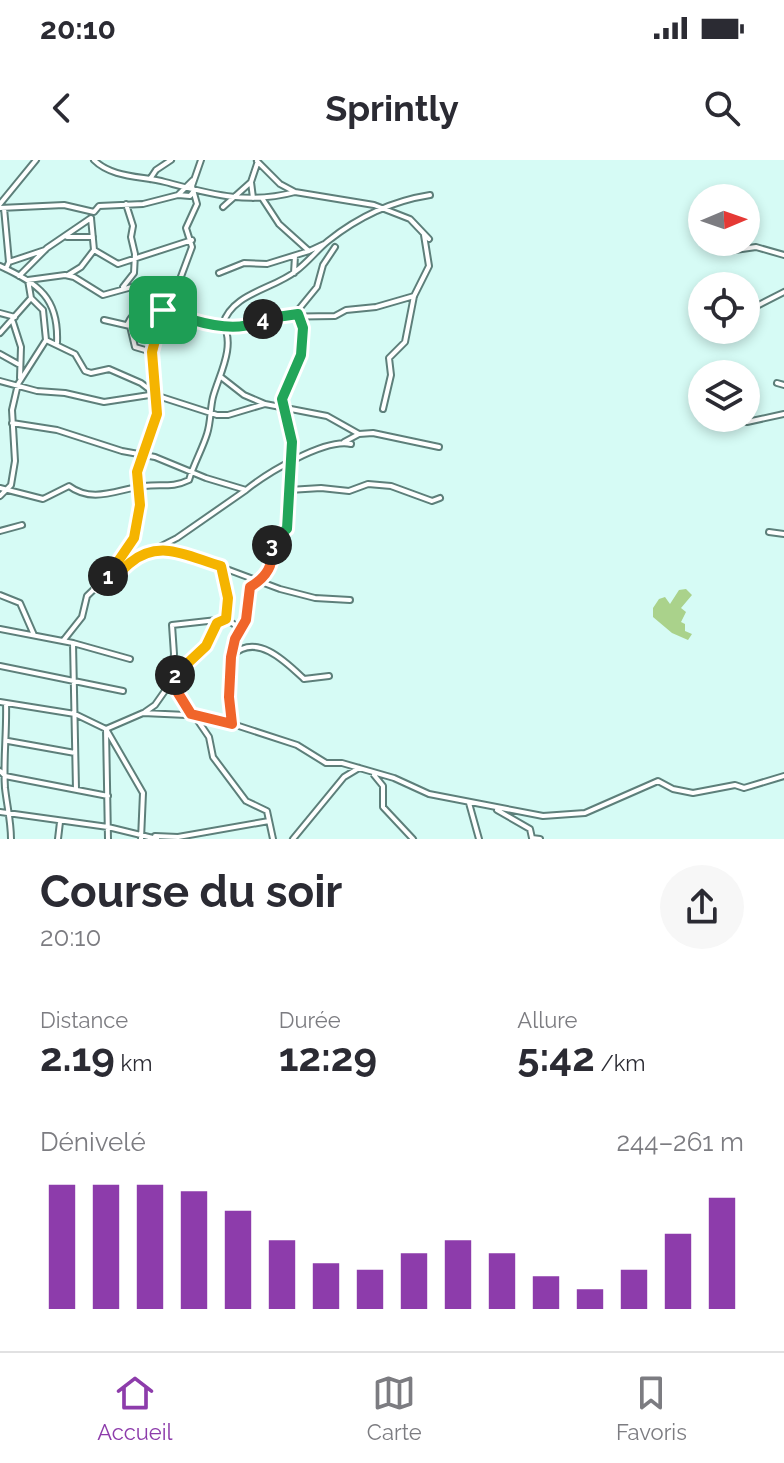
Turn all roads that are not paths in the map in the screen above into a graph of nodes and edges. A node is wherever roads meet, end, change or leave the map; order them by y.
1 (36, 160) edge
2 (94, 160) edge
3 (171, 160) edge
4 (201, 160) edge
5 (194, 178) junction
6 (150, 179) junction
7 (251, 182) junction
8 (182, 188) junction
9 (193, 192) junction
10 (295, 192) junction
11 (178, 195) junction
12 (430, 195) dead end
13 (234, 198) junction
14 (253, 198) junction
15 (262, 198) junction
16 (126, 204) junction
17 (1, 206) edge
18 (223, 207) dead end
19 (381, 208) junction
20 (92, 215) junction
21 (423, 233) junction
22 (65, 237) junction
23 (93, 237) junction
24 (429, 239) dead end
25 (192, 240) junction
26 (324, 244) junction
27 (335, 247) dead end
28 (760, 248) edge
29 (45, 250) junction
30 (94, 250) junction
31 (309, 251) junction
32 (784, 255) edge
33 (295, 256) junction
34 (135, 258) junction
35 (9, 262) junction
36 (0, 266) edge
37 (6, 269) junction
38 (219, 273) dead end
39 (294, 273) junction
40 (68, 275) junction
41 (19, 276) junction
42 (28, 283) junction
43 (123, 288) junction
44 (784, 292) edge
45 (414, 296) junction
46 (31, 298) junction
47 (760, 304) edge
48 (141, 307) junction
49 (164, 307) junction
50 (0, 313) edge
51 (298, 314) junction
52 (14, 319) junction
53 (104, 320) dead end
54 (223, 324) junction
55 (127, 325) junction
56 (0, 333) edge
57 (46, 340) junction
58 (57, 344) junction
59 (152, 352) junction
60 (0, 354) edge
61 (19, 365) junction
62 (221, 377) junction
63 (0, 381) edge
64 (19, 382) junction
65 (777, 383) dead end
66 (784, 385) edge
67 (156, 394) junction
68 (265, 404) junction
69 (283, 408) junction
70 (383, 409) dead end
71 (211, 412) junction
72 (784, 414) edge
73 (760, 419) edge
74 (12, 423) junction
75 (359, 434) junction
76 (344, 442) junction
77 (351, 444) dead end
78 (439, 447) dead end
79 (142, 456) junction
80 (290, 462) junction
81 (192, 471) junction
82 (137, 487) junction
83 (0, 488) edge
84 (246, 490) junction
85 (289, 490) junction
86 (8, 491) junction
87 (0, 496) edge
88 (440, 498) dead end
89 (22, 525) dead end
90 (0, 531) edge
91 (769, 532) dead end
92 (784, 534) edge
93 (158, 549) junction
94 (221, 566) junction
95 (262, 580) junction
96 (99, 586) junction
97 (0, 595) edge
98 (350, 600) dead end
99 (226, 619) junction
100 (0, 629) edge
101 (241, 629) junction
102 (34, 635) junction
103 (63, 641) junction
104 (73, 643) junction
105 (231, 657) junction
106 (130, 659) dead end
107 (0, 666) edge
108 (329, 676) dead end
109 (73, 680) junction
110 (170, 680) junction
111 (123, 691) dead end
112 (3, 703) edge
113 (143, 713) junction
114 (75, 714) junction
115 (191, 714) junction
116 (232, 724) junction
117 (106, 729) junction
118 (8, 741) junction
119 (75, 753) junction
120 (359, 768) junction
121 (0, 771) edge
122 (373, 773) junction
123 (5, 776) junction
124 (784, 776) edge
125 (76, 789) junction
126 (108, 796) junction
127 (469, 803) junction
128 (495, 808) junction
129 (0, 812) edge
130 (11, 814) junction
131 (60, 820) junction
132 (269, 821) junction
133 (108, 827) junction
134 (142, 837) edge
135 (155, 837) edge
136 (11, 839) edge
137 (58, 839) edge
138 (108, 839) edge
139 (273, 839) edge
140 (293, 839) edge
141 (413, 839) edge
142 (479, 839) edge
143 (540, 839) edge

1 - 17 street
2 - 6 street
3 - 6 street
4 - 5 street
5 - 8 street
5 - 9 street
6 - 8 street
7 - 10 street
7 - 13 street
7 - 14 street
8 - 9 street
8 - 11 street
9 - 11 street
9 - 13 street
9 - 25 street
10 - 15 street
10 - 19 street
11 - 16 street
12 - 19 street
13 - 14 street
13 - 18 street
14 - 15 street
15 - 31 street
16 - 20 street
16 - 34 street
17 - 20 street
17 - 35 street
19 - 21 street
19 - 26 street
20 - 22 street
20 - 23 street
21 - 24 street
21 - 45 street
22 - 23 street
22 - 29 street
23 - 30 street
25 - 34 street
25 - 49 street
26 - 31 street
26 - 39 street
27 - 51 street
28 - 32 street
29 - 35 street
29 - 41 street
30 - 34 street
30 - 40 street
31 - 33 street
33 - 38 street
33 - 39 street
34 - 43 street
35 - 37 street
36 - 37 street
37 - 41 street
39 - 54 street
40 - 42 street
40 - 43 street
41 - 42 street
42 - 46 street
42 - 58 street
43 - 48 street
44 - 47 street
45 - 51 street
45 - 70 street
46 - 52 street
46 - 57 street
48 - 49 street
48 - 55 street
49 - 54 street
49 - 59 street
50 - 52 street
51 - 54 street
51 - 69 street
52 - 56 street
52 - 61 street
53 - 55 street
54 - 62 street
55 - 59 street
57 - 58 street
57 - 64 street
58 - 67 street
59 - 67 street
60 - 61 street
61 - 64 street
62 - 68 street
62 - 71 street
63 - 64 street
64 - 67 street
64 - 74 street
65 - 66 street
67 - 71 street
67 - 79 street
68 - 69 street
68 - 71 street
69 - 75 street
69 - 80 street
71 - 81 street
72 - 73 street
74 - 79 street
74 - 86 street
75 - 76 street
75 - 78 street
76 - 77 street
76 - 80 street
79 - 81 street
79 - 82 street
80 - 84 street
80 - 85 street
81 - 82 street
81 - 84 street
82 - 86 street
82 - 96 street
83 - 86 street
84 - 93 street
85 - 88 street
85 - 95 street
86 - 87 street
89 - 90 street
91 - 92 street
93 - 94 street
93 - 96 street
94 - 95 street
94 - 99 street
95 - 98 street
95 - 101 street
96 - 103 street
97 - 102 street
99 - 101 street
99 - 110 street
99 - 110 street
100 - 102 street
101 - 105 street
102 - 103 street
103 - 104 street
104 - 106 street
104 - 109 street
105 - 108 street
105 - 116 street
107 - 109 street
109 - 111 street
109 - 114 street
110 - 113 street
110 - 115 street
112 - 114 street
112 - 118 street
113 - 115 street
113 - 117 street
114 - 117 street
114 - 119 street
115 - 116 street
115 - 132 street
116 - 120 street
117 - 126 street
117 - 134 street
118 - 119 street
118 - 123 street
119 - 125 street
120 - 122 street
120 - 140 street
121 - 123 street
122 - 127 street
122 - 141 street
123 - 125 street
123 - 130 street
124 - 128 street
125 - 126 street
126 - 133 street
127 - 128 street
127 - 142 street
128 - 143 street
129 - 130 street
130 - 131 street
130 - 136 street
131 - 133 street
131 - 137 street
132 - 135 street
132 - 139 street
133 - 134 street
133 - 138 street
134 - 135 street

